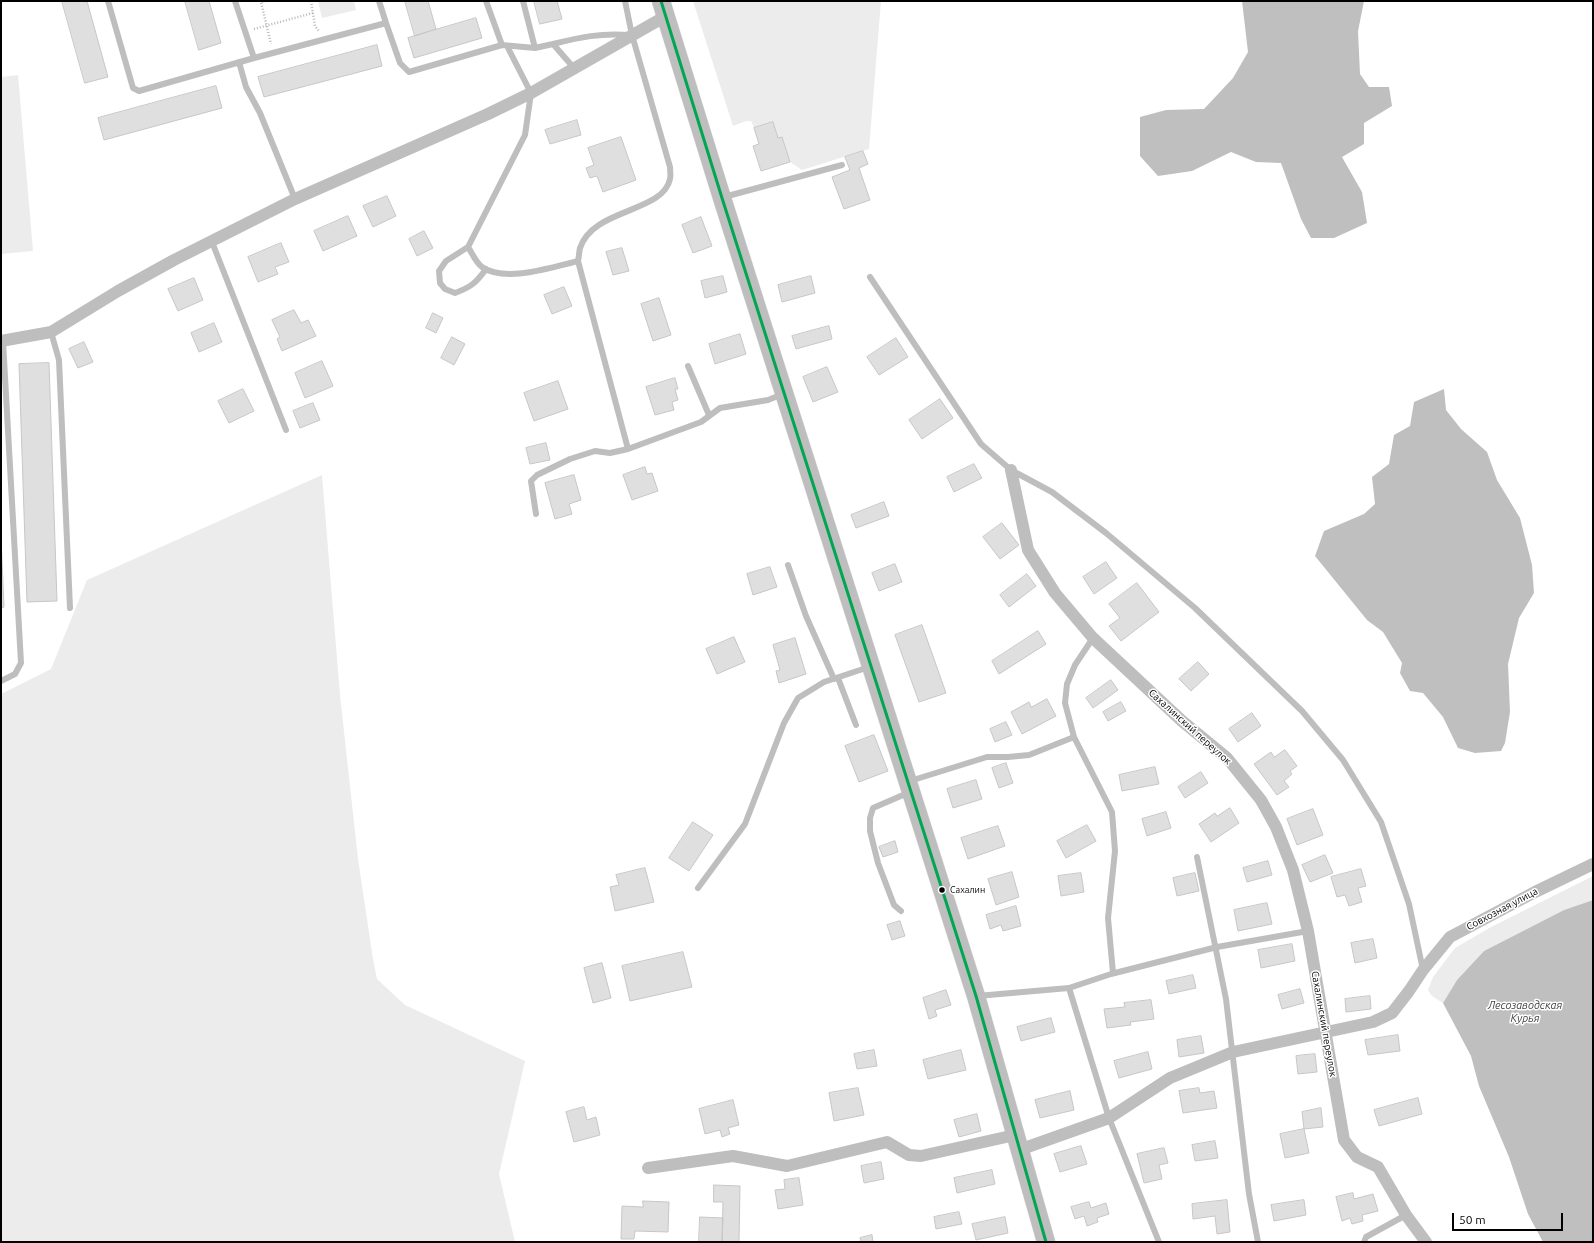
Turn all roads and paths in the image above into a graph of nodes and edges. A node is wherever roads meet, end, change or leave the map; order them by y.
1 (108, 1) edge
2 (236, 1) edge
3 (266, 1) edge
4 (311, 1) edge
5 (379, 1) edge
6 (486, 1) edge
7 (523, 1) edge
8 (625, 1) edge
9 (261, 2) edge
10 (664, 9) edge
11 (313, 13) junction
12 (386, 23) junction
13 (267, 26) junction
14 (245, 32) junction
15 (632, 35) junction
16 (326, 39) junction
17 (553, 44) junction
18 (505, 45) junction
19 (536, 48) junction
20 (273, 52) junction
21 (254, 58) junction
22 (238, 62) junction
23 (574, 68) junction
24 (531, 93) junction
25 (842, 165) dead end
26 (722, 198) junction
27 (294, 199) junction
28 (212, 242) junction
29 (468, 247) junction
30 (578, 261) junction
31 (486, 269) junction
32 (870, 277) dead end
33 (51, 332) junction
34 (2, 341) edge
35 (688, 366) dead end
36 (784, 394) junction
37 (709, 415) junction
38 (286, 430) dead end
39 (628, 449) junction
40 (1011, 470) junction
41 (536, 514) dead end
42 (788, 565) dead end
43 (70, 608) dead end
44 (1093, 638) junction
45 (871, 667) junction
46 (836, 678) junction
47 (1, 681) edge
48 (856, 724) dead end
49 (1074, 737) junction
50 (910, 786) junction
51 (1198, 857) dead end
52 (1593, 864) edge
53 (698, 888) dead end
54 (901, 912) dead end
55 (1308, 931) junction
56 (1217, 948) junction
57 (1423, 970) junction
58 (1113, 973) junction
59 (1069, 988) junction
60 (976, 996) junction
61 (1325, 1031) junction
62 (1233, 1052) junction
63 (1109, 1118) junction
64 (1017, 1142) junction
65 (648, 1168) dead end
66 (1406, 1216) junction
67 (1046, 1242) edge
68 (1159, 1242) edge
69 (1258, 1242) edge
70 (1364, 1242) edge
71 (1426, 1242) edge

1 - 22 lane
2 - 14 lane
3 - 9 path
4 - 11 path
5 - 12 lane
6 - 18 lane
7 - 19 lane
8 - 15 lane
9 - 13 path
10 - 15 street
10 - 26 main road
11 - 13 path
11 - 16 path
12 - 16 lane
12 - 18 lane
13 - 14 path
13 - 20 path
14 - 21 lane
15 - 17 lane
15 - 23 street
15 - 30 lane
16 - 20 lane
17 - 19 lane
17 - 23 lane
18 - 19 lane
18 - 24 lane
20 - 21 lane
21 - 22 lane
22 - 27 lane
23 - 24 street
24 - 27 street
24 - 29 lane
25 - 26 lane
26 - 36 main road
27 - 28 street
28 - 33 street
28 - 38 lane
29 - 31 lane
29 - 31 lane
30 - 31 lane
30 - 39 lane
32 - 40 lane
33 - 34 street
33 - 43 lane
34 - 47 lane
35 - 37 lane
36 - 37 lane
36 - 45 main road
37 - 39 lane
39 - 41 lane
40 - 44 street, Сахалинский переулок
40 - 57 lane
42 - 46 lane
44 - 49 lane
44 - 55 street, Сахалинский переулок
45 - 46 lane
45 - 50 main road
46 - 48 lane
46 - 53 lane
49 - 50 lane
49 - 58 lane
50 - 54 lane
50 - 60 main road
51 - 56 lane
52 - 57 street, Совхозная улица
55 - 56 lane
55 - 61 street, Сахалинский переулок
56 - 58 lane
56 - 62 lane
57 - 61 street, Совхозная улица
58 - 59 lane
59 - 60 lane
59 - 63 lane
60 - 64 main road
61 - 62 street, Совхозная улица
61 - 66 street, Сахалинский переулок
62 - 63 street, Совхозная улица
62 - 69 lane
63 - 64 street, Совхозная улица
63 - 68 lane
64 - 65 street, Совхозная улица
64 - 67 main road
66 - 70 lane
66 - 71 street, Сахалинский переулок

